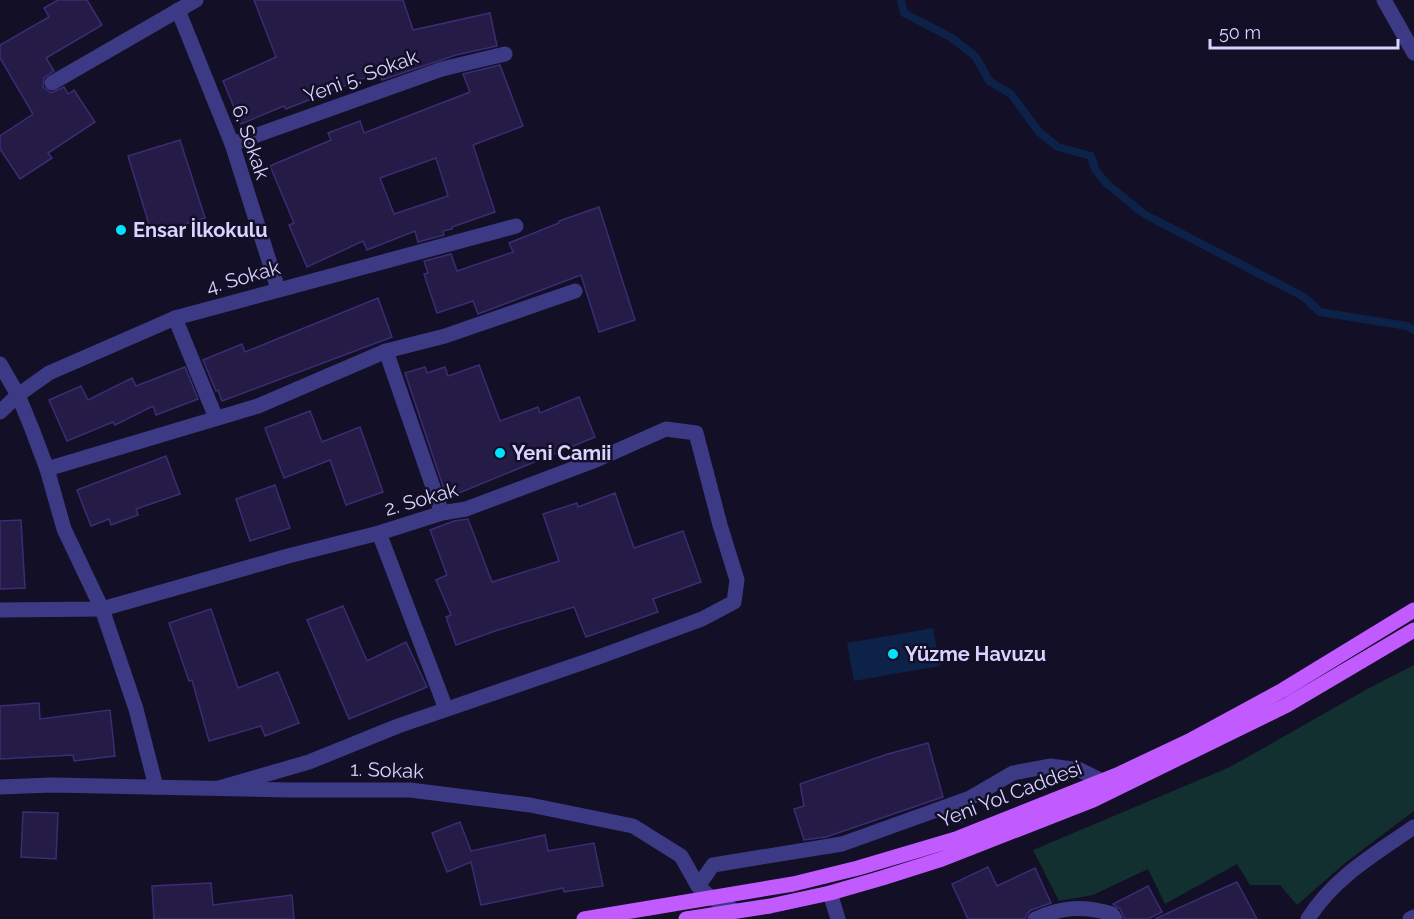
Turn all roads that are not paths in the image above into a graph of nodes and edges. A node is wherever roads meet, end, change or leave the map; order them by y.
1 (196, 0) edge
2 (1384, 0) edge
3 (178, 10) junction
4 (1414, 53) edge
5 (505, 54) dead end
6 (52, 83) dead end
7 (232, 144) junction
8 (516, 226) dead end
9 (278, 289) junction
10 (575, 291) dead end
11 (175, 318) junction
12 (386, 351) junction
13 (0, 364) edge
14 (18, 395) junction
15 (0, 411) edge
16 (216, 418) junction
17 (46, 469) junction
18 (442, 513) junction
19 (379, 533) junction
20 (102, 609) junction
21 (0, 610) edge
22 (1414, 610) edge
23 (1414, 630) edge
24 (446, 709) junction
25 (1102, 781) junction
26 (0, 787) edge
27 (156, 787) junction
28 (219, 788) junction
29 (1414, 828) edge
30 (698, 886) junction
31 (830, 893) junction
32 (710, 897) junction
33 (736, 911) junction
34 (1414, 917) edge
35 (584, 919) edge
36 (686, 919) edge
37 (838, 919) edge
38 (1035, 919) edge
39 (1115, 919) edge
40 (1308, 919) edge
41 (1410, 919) edge

1 - 3 street
2 - 4 street
3 - 6 street
3 - 7 street, 6. Sokak
5 - 7 street, Yeni 5. Sokak
7 - 9 street, 6. Sokak
8 - 9 street, 4. Sokak
9 - 11 street, 4. Sokak
10 - 12 street
11 - 14 street, 4. Sokak
11 - 16 street
12 - 16 street
12 - 18 street
13 - 14 street
14 - 15 street, 4. Sokak
14 - 17 street
16 - 17 street
17 - 20 street
18 - 19 street, 2. Sokak
18 - 24 street, 2. Sokak
19 - 20 street, 2. Sokak
19 - 24 street
20 - 21 street, 2. Sokak
20 - 27 street
22 - 25 main road, Yeni Yol Caddesi
23 - 31 main road, Yeni Yol Caddesi
24 - 28 street
25 - 30 street
25 - 32 main road, Yeni Yol Caddesi
26 - 27 street, 1. Sokak
27 - 28 street, 1. Sokak
28 - 30 street, 1. Sokak
29 - 40 street
30 - 32 street, 1. Sokak
31 - 33 main road, Yeni Yol Caddesi
31 - 37 street
32 - 33 street, 1. Sokak
32 - 35 main road, Yeni Yol Caddesi
33 - 36 main road, Yeni Yol Caddesi
34 - 41 street
38 - 39 street

